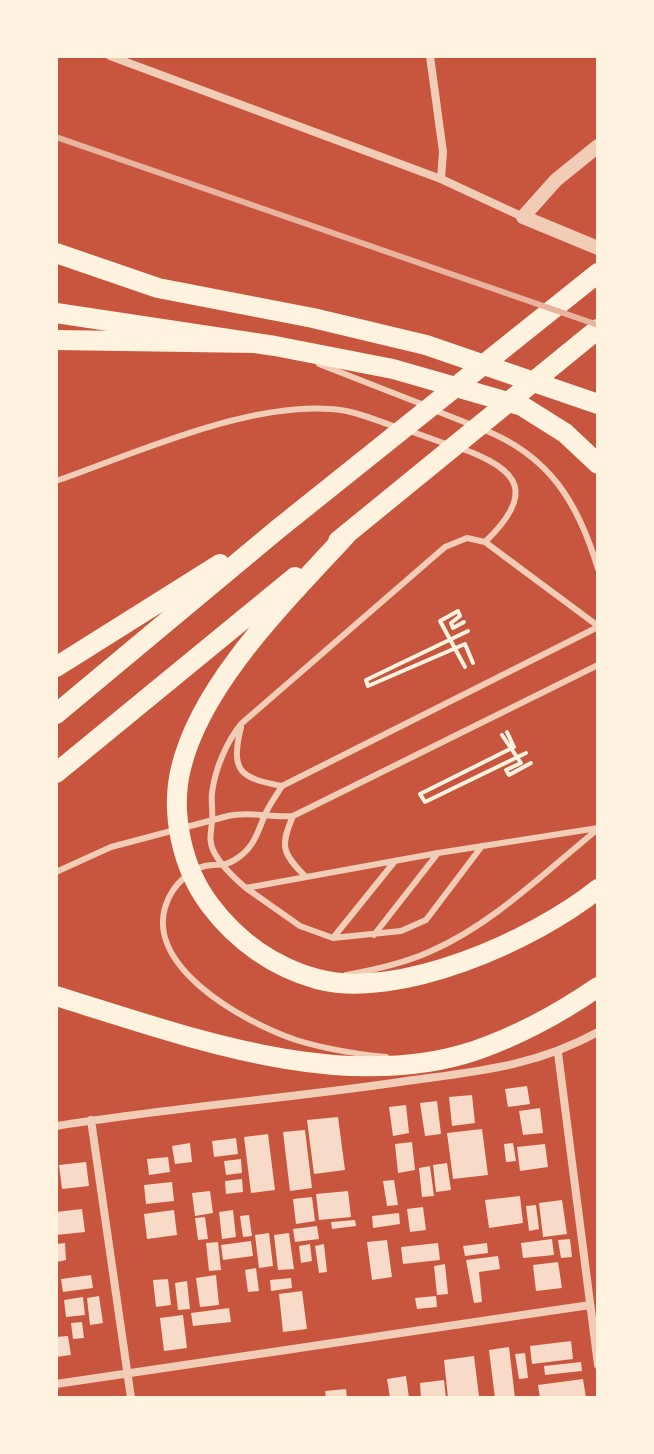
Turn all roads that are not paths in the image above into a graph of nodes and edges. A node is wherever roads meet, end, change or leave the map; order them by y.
1 (110, 56) edge
2 (430, 56) edge
3 (598, 146) edge
4 (441, 179) junction
5 (523, 217) junction
6 (598, 248) edge
7 (56, 253) edge
8 (598, 273) edge
9 (56, 313) edge
10 (598, 329) edge
11 (56, 340) edge
12 (265, 345) junction
13 (598, 404) edge
14 (598, 464) edge
15 (56, 481) edge
16 (278, 529) junction
17 (348, 533) junction
18 (485, 542) junction
19 (598, 569) edge
20 (598, 626) edge
21 (598, 665) edge
22 (56, 667) edge
23 (56, 714) edge
24 (241, 724) junction
25 (56, 773) edge
26 (282, 786) junction
27 (264, 815) junction
28 (293, 816) junction
29 (212, 822) junction
30 (598, 829) edge
31 (482, 846) junction
32 (438, 853) junction
33 (395, 861) junction
34 (224, 866) junction
35 (56, 872) edge
36 (305, 876) junction
37 (246, 888) junction
38 (598, 889) edge
39 (374, 935) junction
40 (333, 938) junction
41 (319, 979) junction
42 (598, 987) edge
43 (56, 996) edge
44 (598, 1032) edge
45 (558, 1053) junction
46 (437, 1060) junction
47 (91, 1120) junction
48 (56, 1126) edge
49 (590, 1305) junction
50 (598, 1365) edge
51 (128, 1375) junction
52 (56, 1384) edge
53 (131, 1398) edge

1 - 4 street
2 - 4 street
3 - 5 street
4 - 5 street
5 - 6 street
7 - 13 main road
8 - 16 main road
9 - 12 main road
10 - 17 main road
11 - 12 main road
12 - 14 main road
12 - 19 lane
15 - 18 lane
16 - 22 main road
16 - 23 main road
17 - 25 main road
17 - 41 main road
18 - 20 lane
18 - 24 lane
20 - 26 lane
21 - 28 lane
24 - 26 lane
24 - 29 lane
26 - 27 lane
27 - 28 lane
27 - 29 lane
27 - 34 lane
28 - 36 lane
29 - 34 lane
29 - 35 lane
30 - 31 lane
30 - 41 lane
31 - 32 lane
31 - 39 lane
32 - 33 lane
32 - 39 lane
33 - 36 lane
33 - 40 lane
34 - 37 lane
34 - 46 lane
36 - 37 lane
37 - 40 lane
38 - 41 main road
39 - 40 lane
42 - 46 main road
43 - 46 main road
44 - 45 street
45 - 47 street
45 - 49 street
47 - 48 street
47 - 51 street
49 - 50 street
49 - 51 street
51 - 52 street
51 - 53 street

